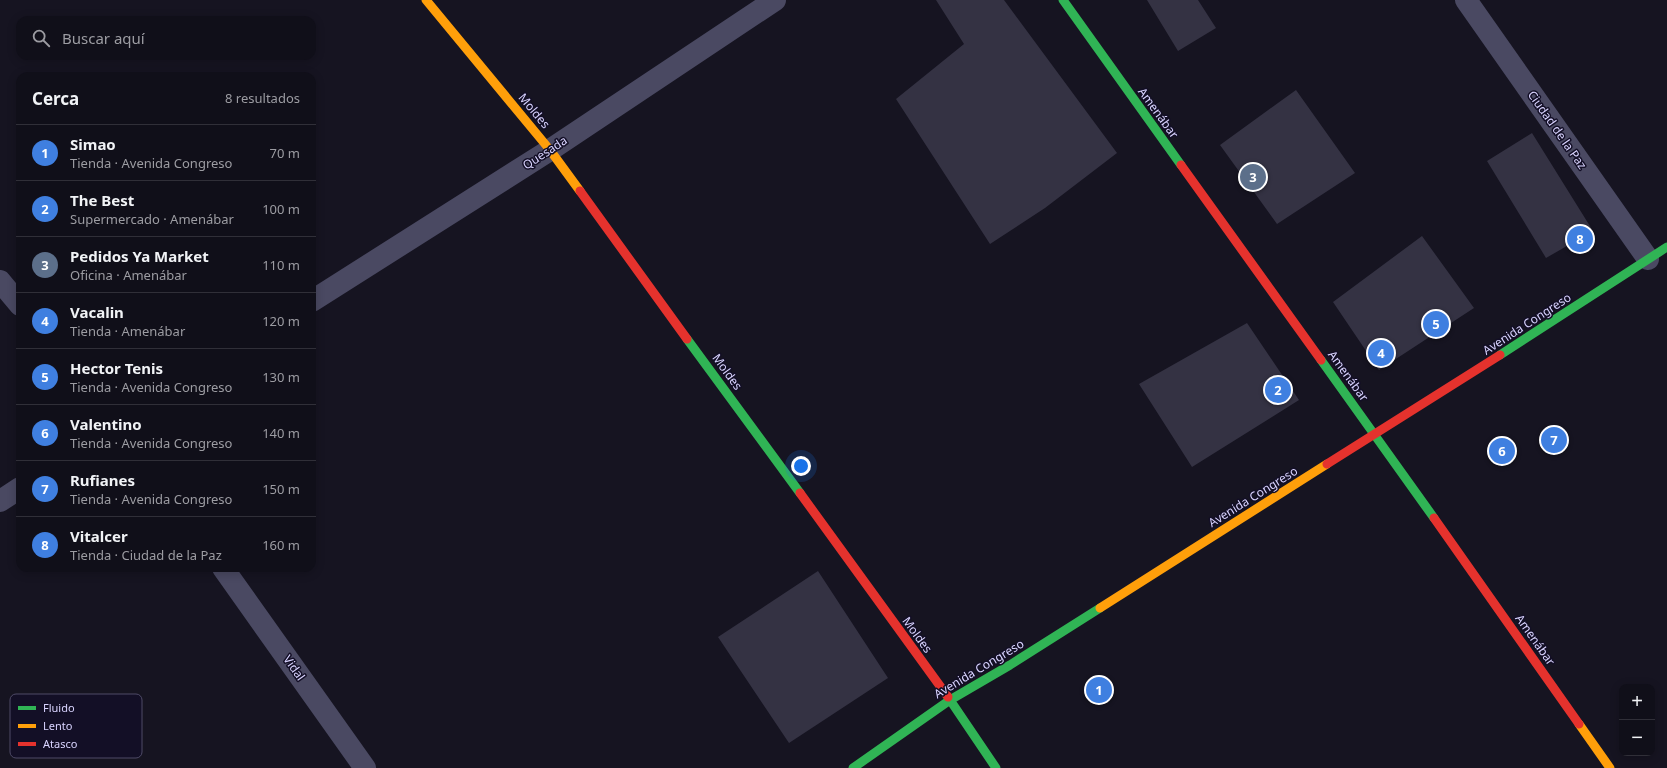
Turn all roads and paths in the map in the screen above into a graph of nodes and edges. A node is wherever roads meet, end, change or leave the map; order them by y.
1 (426, 0) edge
2 (775, 0) edge
3 (1062, 0) edge
4 (1466, 0) edge
5 (550, 150) junction
6 (1667, 248) edge
7 (1648, 259) junction
8 (0, 281) edge
9 (316, 298) edge
10 (16, 300) edge
11 (1374, 434) junction
12 (16, 491) edge
13 (0, 501) edge
14 (226, 572) edge
15 (950, 700) junction
16 (365, 768) edge
17 (853, 768) edge
18 (996, 768) edge
19 (1610, 768) edge

1 - 5 street, Moldes
2 - 5 street, Quesada
3 - 11 street, Amenábar
4 - 7 street, Ciudad de la Paz
5 - 9 street, Quesada
5 - 15 street, Moldes
6 - 7 street, Avenida Congreso
7 - 11 street, Avenida Congreso
8 - 10 street
11 - 15 street, Avenida Congreso
11 - 19 street, Amenábar
12 - 13 street
14 - 16 street, Vidal
15 - 17 street, Avenida Congreso
15 - 18 street, Moldes

